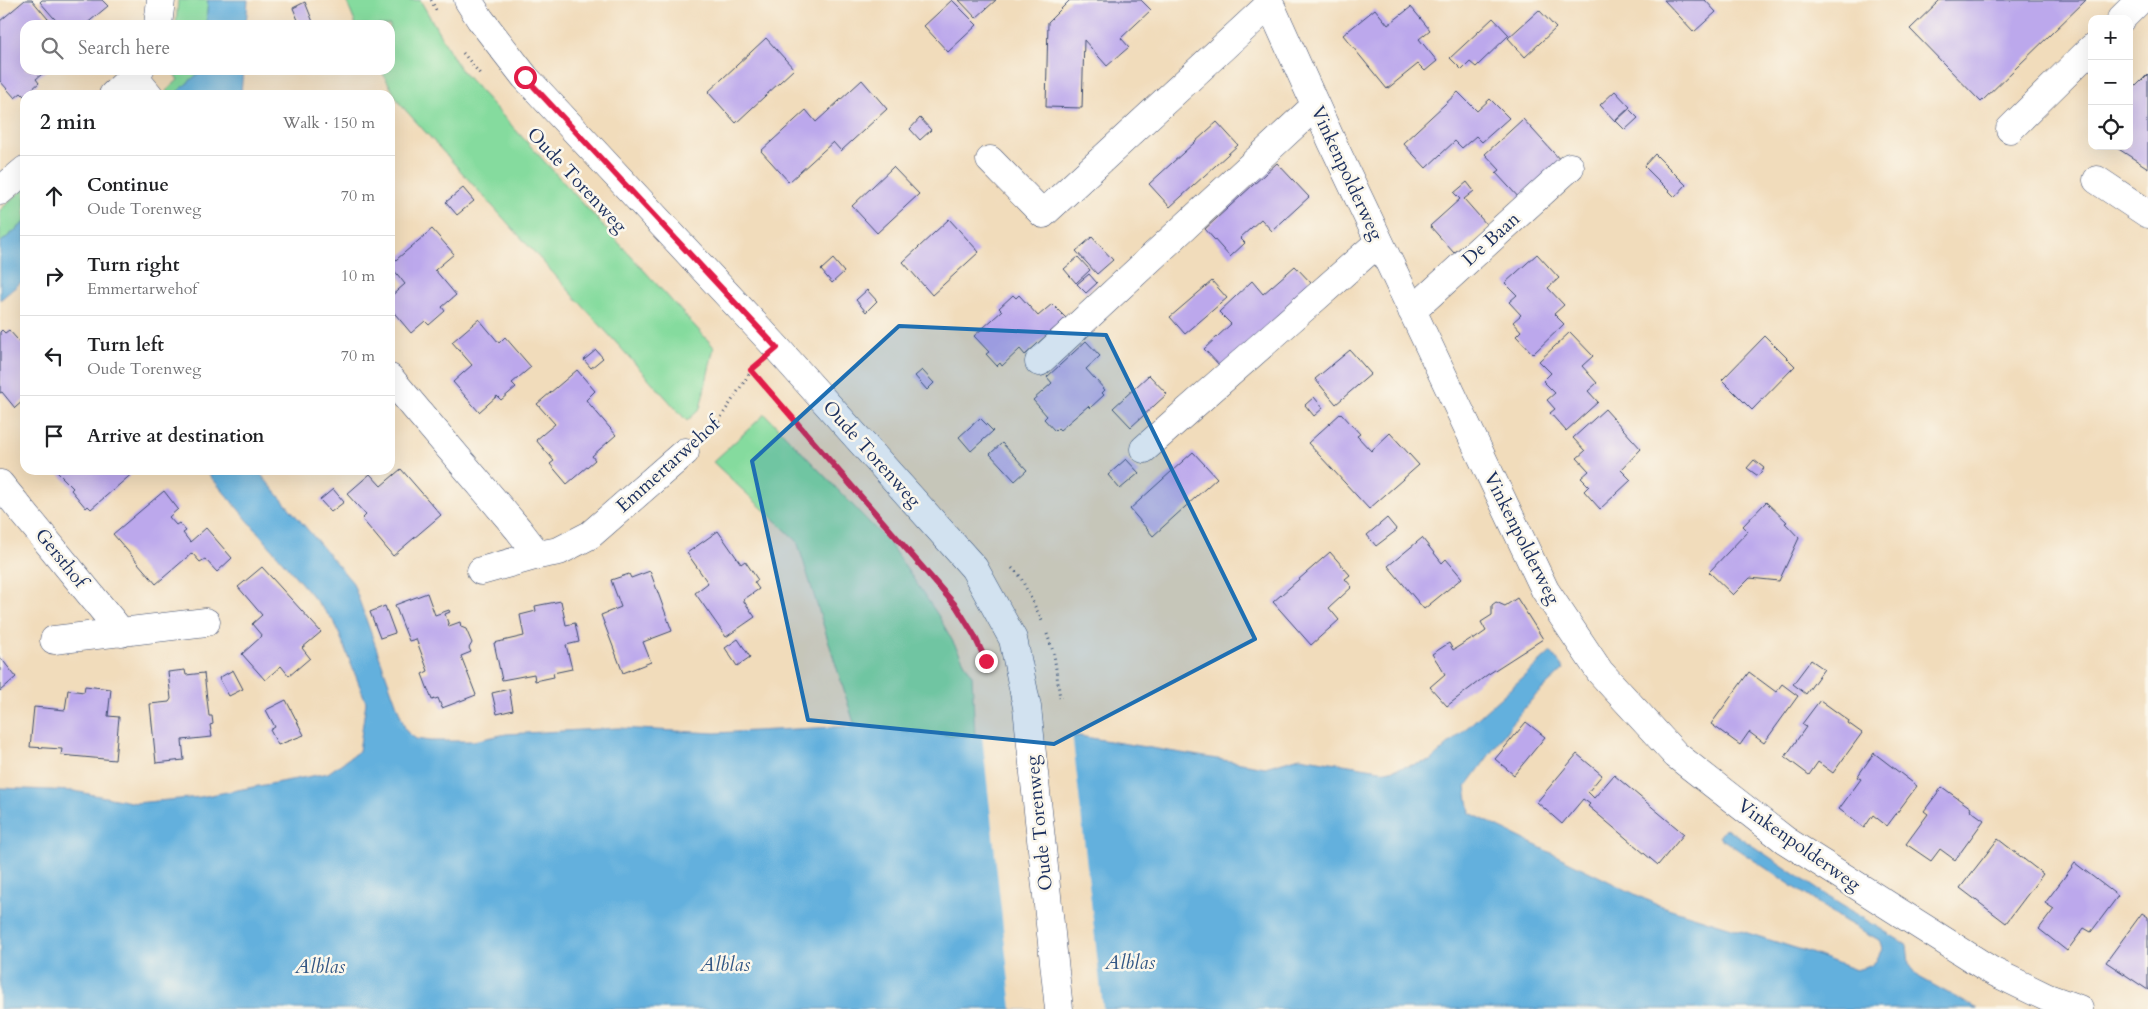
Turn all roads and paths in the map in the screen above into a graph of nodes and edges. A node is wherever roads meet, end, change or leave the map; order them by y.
1 (160, 0) edge
2 (431, 0) edge
3 (468, 0) edge
4 (2140, 0) edge
5 (1269, 2) edge
6 (2125, 15) edge
7 (440, 17) dead end
8 (158, 20) edge
9 (461, 49) dead end
10 (2088, 52) edge
11 (484, 80) dead end
12 (141, 81) edge
13 (123, 90) edge
14 (1316, 106) junction
15 (2010, 129) dead end
16 (990, 160) dead end
17 (1570, 167) dead end
18 (20, 174) edge
19 (2097, 180) dead end
20 (0, 191) edge
21 (2148, 214) edge
22 (1379, 242) junction
23 (1419, 304) junction
24 (777, 348) junction
25 (1039, 362) dead end
26 (744, 363) dead end
27 (751, 370) junction
28 (395, 384) edge
29 (1144, 449) dead end
30 (685, 452) joint
31 (0, 484) edge
32 (538, 555) junction
33 (481, 571) dead end
34 (961, 614) dead end
35 (206, 622) dead end
36 (122, 633) junction
37 (54, 640) dead end
38 (1059, 1009) edge
39 (2079, 1009) edge

1 - 8 street
2 - 7 path
3 - 24 street, Oude Torenweg
4 - 6 street
5 - 14 street, Vinkenpolderweg
5 - 16 street
9 - 11 path
10 - 15 street
12 - 13 street
14 - 22 street, Vinkenpolderweg
14 - 25 street
17 - 23 street, De Baan
18 - 20 street
19 - 21 street
22 - 23 street, Vinkenpolderweg
22 - 29 street
23 - 39 street, Vinkenpolderweg
24 - 27 path, Emmertarwehof
24 - 38 street, Oude Torenweg
26 - 27 path, Oude Torenweg
27 - 30 path, Emmertarwehof
27 - 34 path, Oude Torenweg
28 - 32 street
30 - 32 street, Emmertarwehof
31 - 36 street, Gersthof
32 - 33 street, Emmertarwehof
35 - 36 street
36 - 37 street

